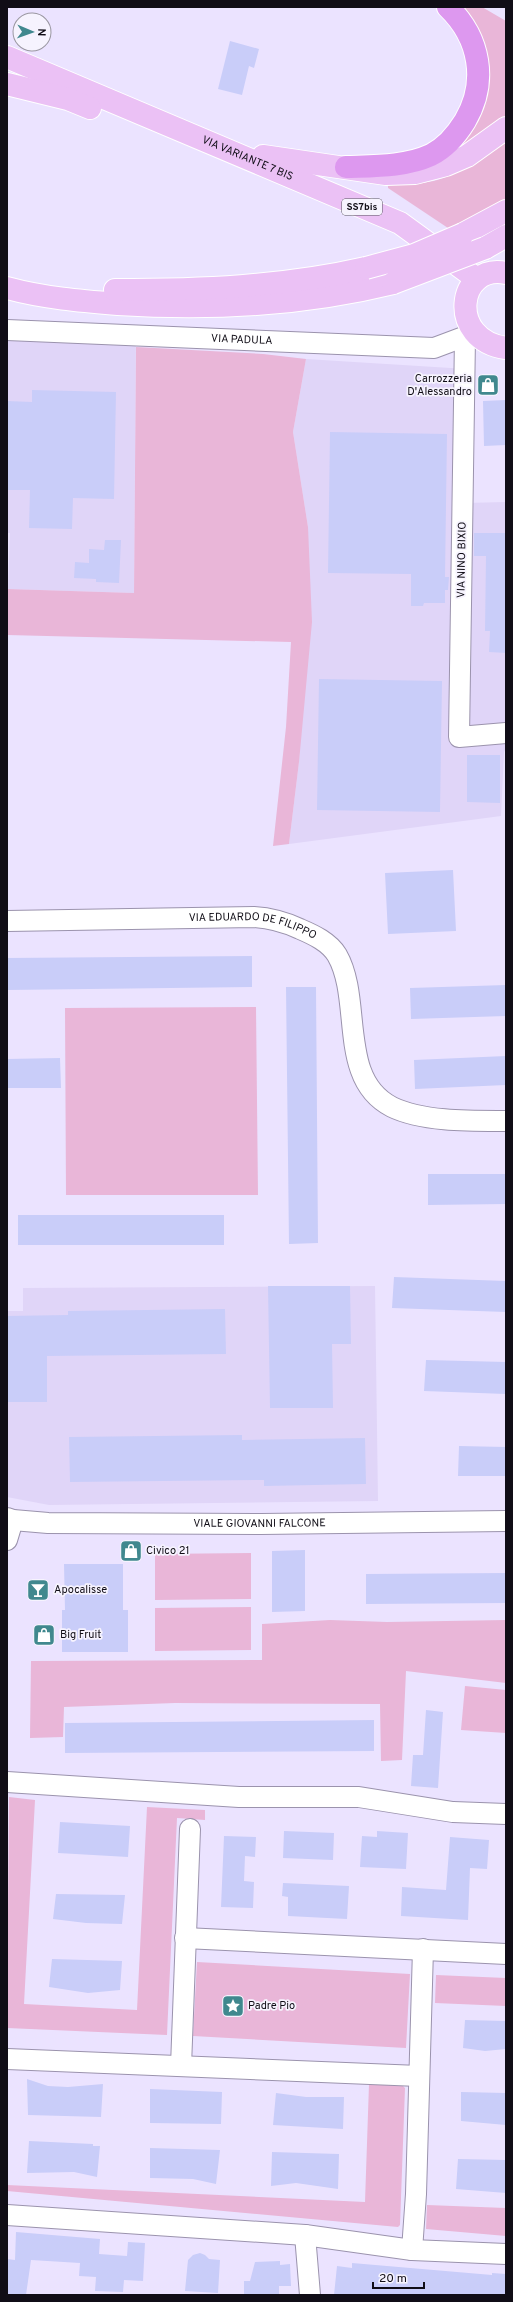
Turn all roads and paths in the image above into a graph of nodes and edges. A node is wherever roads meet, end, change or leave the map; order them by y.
1 (448, 7) edge
2 (7, 57) edge
3 (7, 84) edge
4 (506, 128) edge
5 (197, 138) junction
6 (236, 152) junction
7 (346, 167) junction
8 (506, 211) edge
9 (506, 236) edge
10 (506, 273) edge
11 (7, 276) edge
12 (477, 279) junction
13 (7, 288) edge
14 (7, 330) edge
15 (470, 335) junction
16 (506, 348) edge
17 (506, 732) edge
18 (7, 921) edge
19 (506, 1121) edge
20 (10, 1519) edge
21 (506, 1521) edge
22 (7, 1540) edge
23 (7, 1782) edge
24 (506, 1814) edge
25 (190, 1829) dead end
26 (185, 1938) junction
27 (423, 1949) junction
28 (506, 1954) edge
29 (7, 2059) edge
30 (181, 2066) junction
31 (419, 2076) junction
32 (7, 2215) edge
33 (305, 2235) junction
34 (412, 2250) junction
35 (506, 2254) edge
36 (310, 2295) edge

1 - 7 highway
2 - 5 main road, VIA VARIANTE 7 BIS / SS7bis
3 - 5 main road
4 - 7 main road
5 - 6 main road, VIA VARIANTE 7 BIS / SS7bis
6 - 7 main road
6 - 12 main road, VIA VARIANTE 7 BIS / SS7bis
8 - 11 main road, bridge
9 - 13 main road, bridge
10 - 12 main road
12 - 15 main road
14 - 15 street, VIA PADULA
15 - 16 main road
15 - 17 street, VIA NINO BIXIO
18 - 19 street, VIA EDUARDO DE FILIPPO
20 - 21 street, VIALE GIOVANNI FALCONE
20 - 22 street
23 - 24 street
25 - 26 street
26 - 27 street
26 - 30 street
27 - 28 street
27 - 31 street
29 - 30 street
30 - 31 street
31 - 34 street
32 - 33 street
33 - 34 street
33 - 36 street
34 - 35 street

